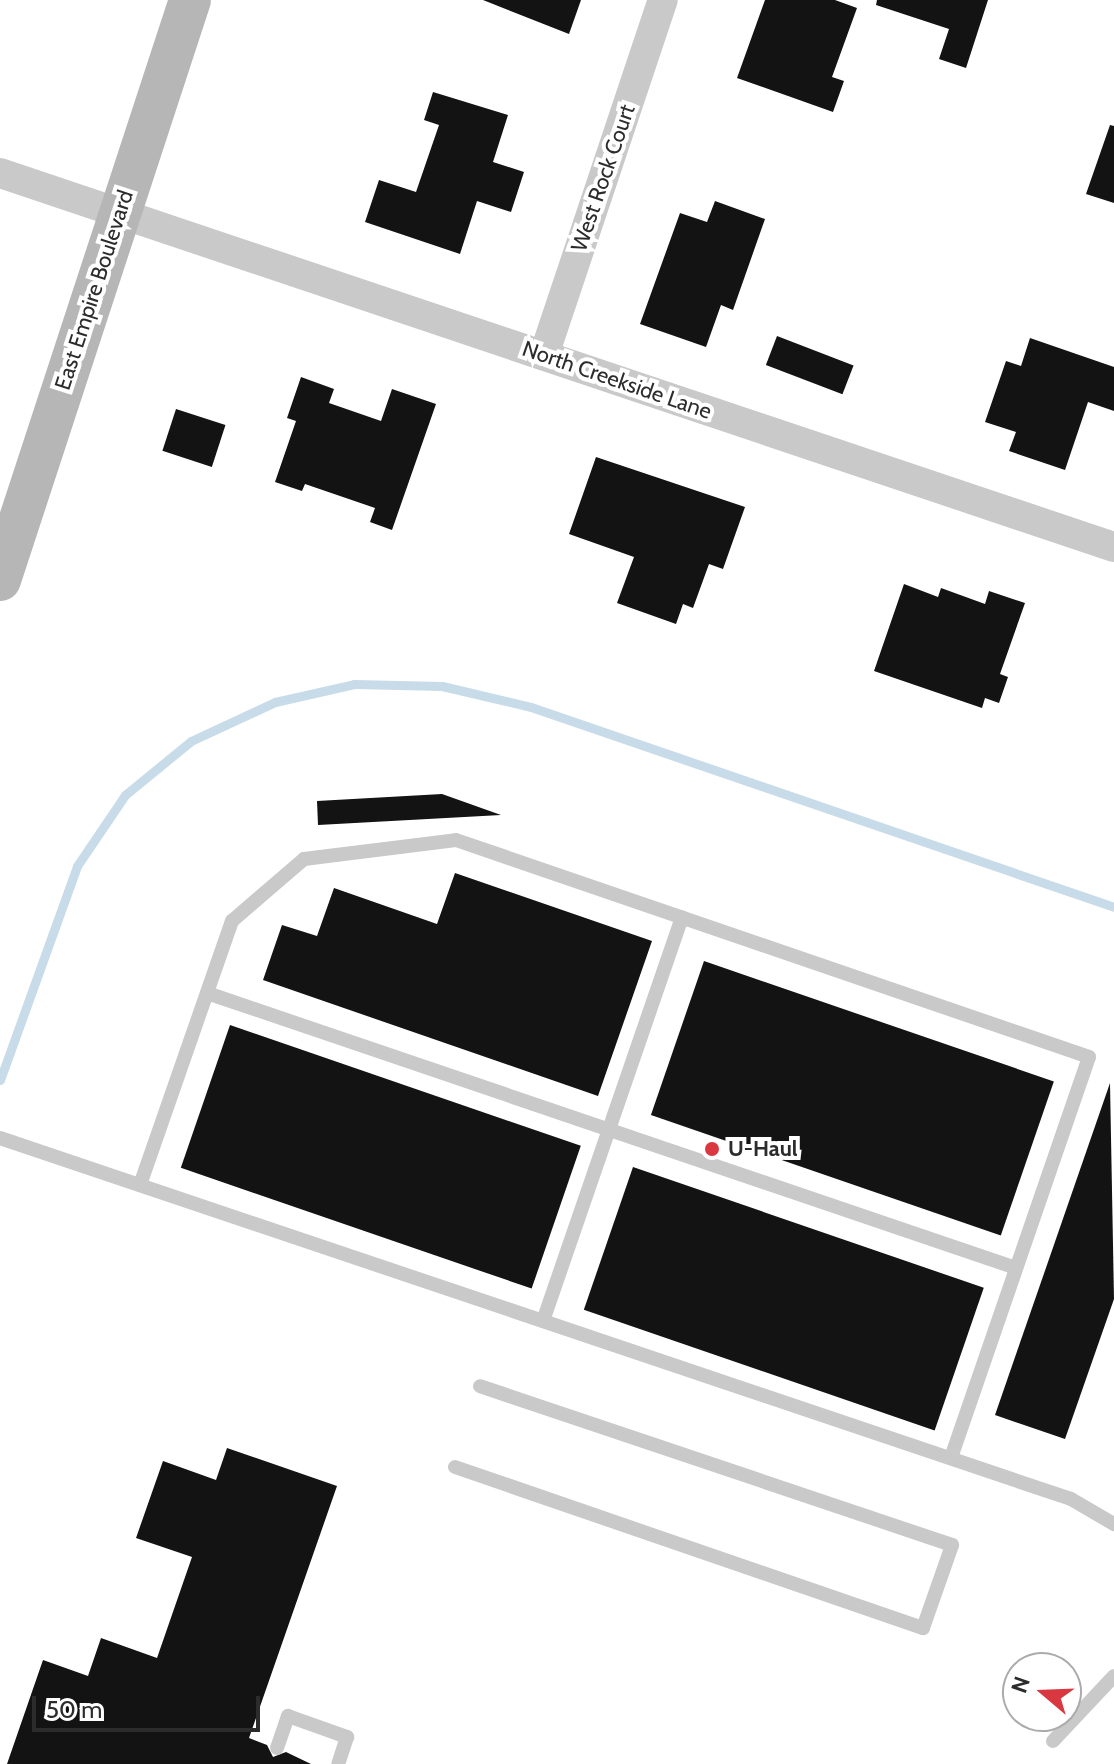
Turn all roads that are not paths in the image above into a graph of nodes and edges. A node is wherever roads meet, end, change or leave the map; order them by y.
1 (190, 0) edge
2 (663, 0) edge
3 (0, 173) edge
4 (118, 214) junction
5 (544, 355) junction
6 (1114, 547) edge
7 (0, 580) edge
8 (682, 917) junction
9 (207, 993) junction
10 (609, 1130) junction
11 (0, 1138) edge
12 (140, 1185) junction
13 (1016, 1268) junction
14 (543, 1321) junction
15 (480, 1386) dead end
16 (951, 1458) junction
17 (455, 1467) dead end
18 (1114, 1524) edge
19 (1114, 1676) edge
20 (1053, 1741) dead end
21 (277, 1748) dead end
22 (338, 1764) edge

1 - 4 street, East Empire Boulevard
2 - 5 street, West Rock Court
3 - 4 street, North Creekside Lane
4 - 5 street, North Creekside Lane
4 - 7 street, East Empire Boulevard
5 - 6 street, North Creekside Lane
8 - 9 lane
8 - 10 lane
8 - 13 lane
9 - 10 lane
9 - 12 lane
10 - 13 lane
10 - 14 lane
11 - 12 lane
12 - 14 lane
13 - 16 lane
14 - 16 lane
15 - 17 lane
16 - 18 lane
19 - 20 lane
21 - 22 lane

